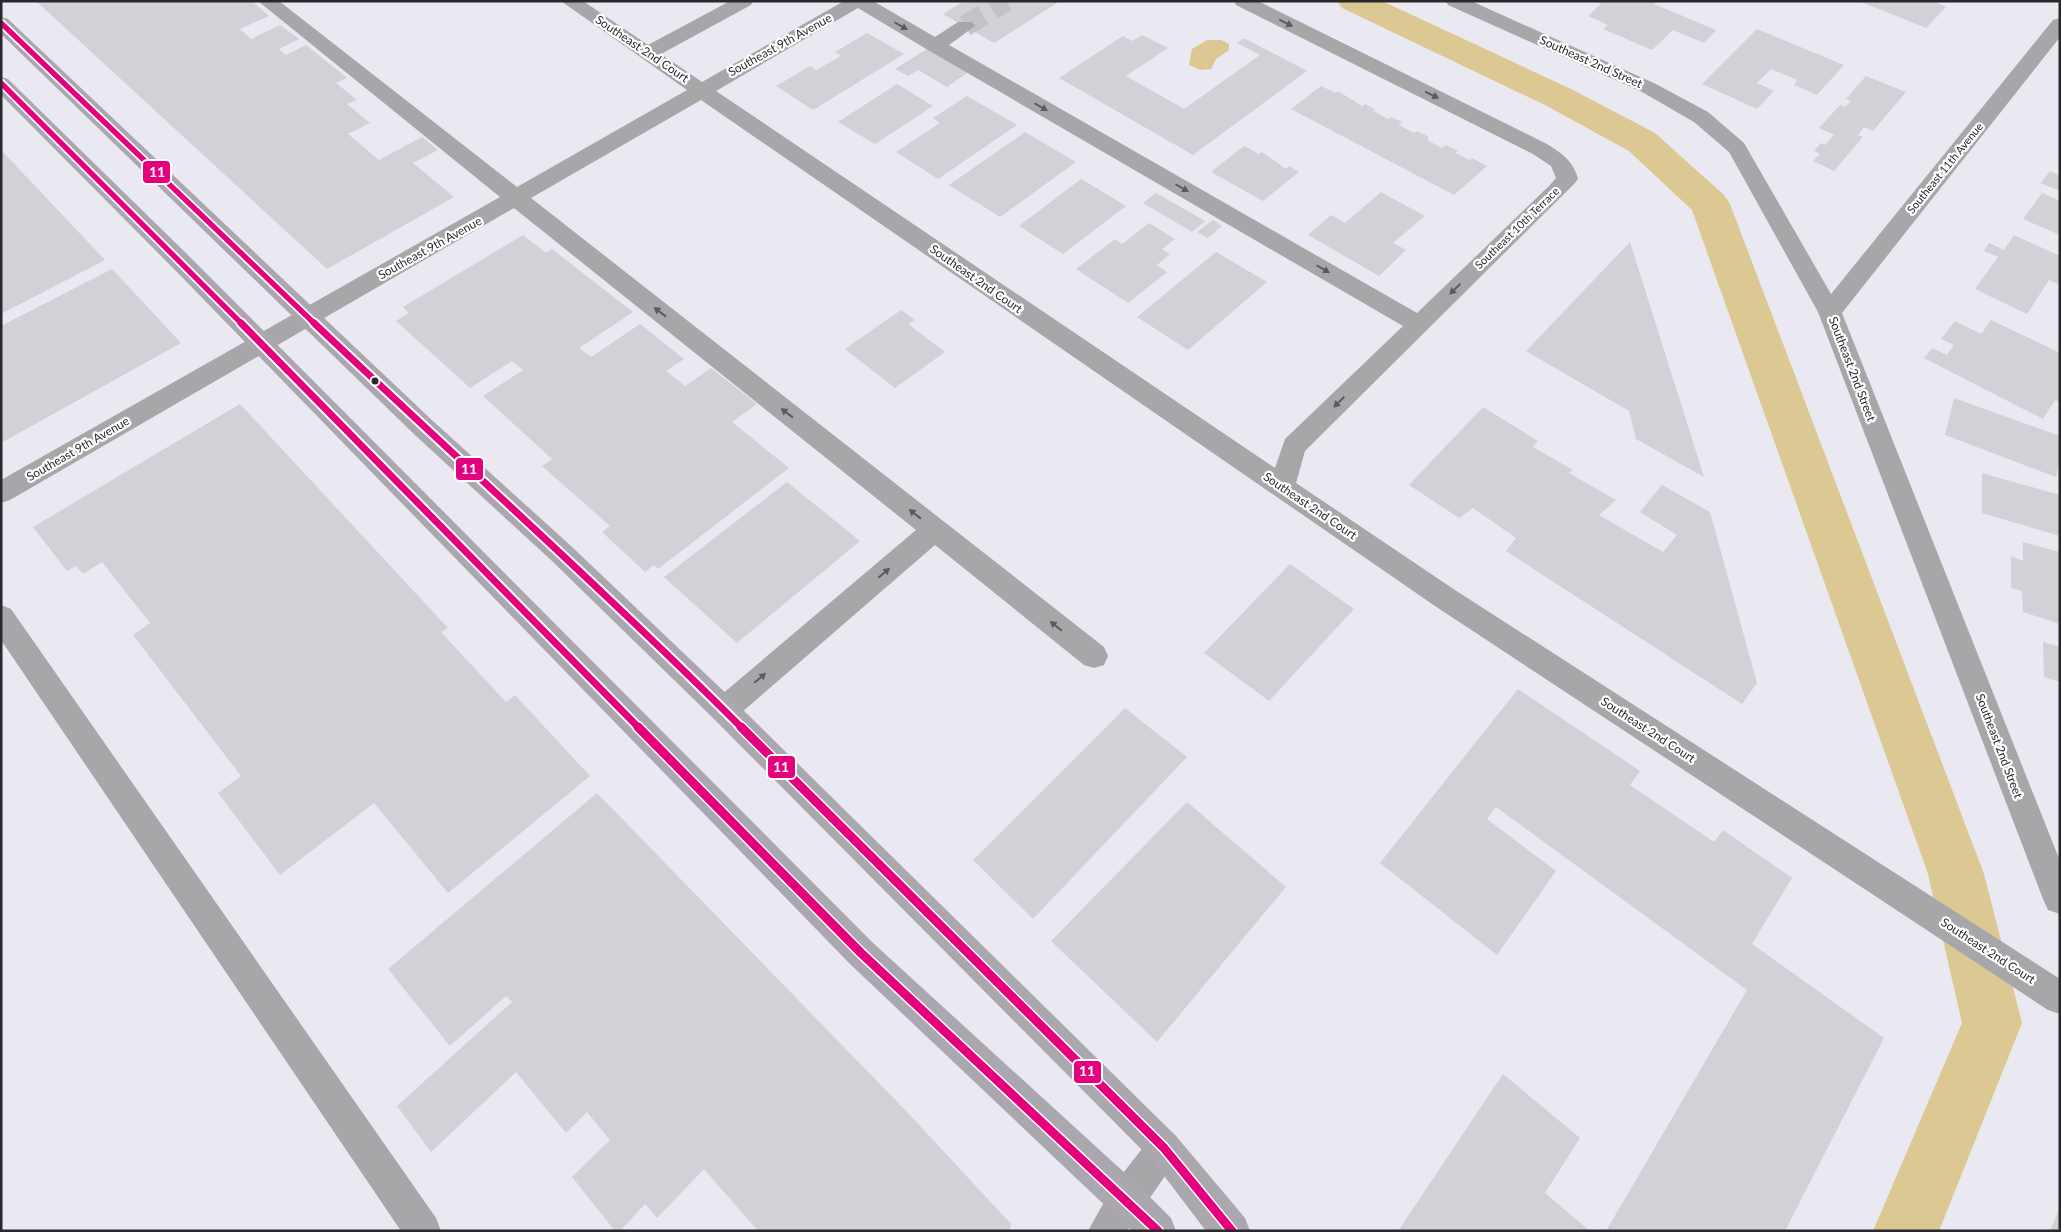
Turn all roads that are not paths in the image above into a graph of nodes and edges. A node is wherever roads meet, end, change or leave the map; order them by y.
1 (267, 1) edge
2 (570, 1) edge
3 (744, 1) edge
4 (858, 1) edge
5 (1243, 1) edge
6 (1455, 1) edge
7 (1, 23) edge
8 (2060, 24) edge
9 (965, 26) tunnel mouth
10 (935, 46) junction
11 (648, 53) junction
12 (1, 83) edge
13 (702, 89) junction
14 (518, 198) junction
15 (1830, 312) junction
16 (309, 317) junction
17 (1418, 324) junction
18 (261, 344) junction
19 (1282, 487) junction
20 (1, 493) edge
21 (935, 529) junction
22 (1, 617) edge
23 (1094, 656) dead end
24 (724, 710) junction
25 (2059, 899) edge
26 (2060, 998) edge
27 (1164, 1148) junction
28 (1126, 1199) junction
29 (423, 1231) edge
30 (1106, 1231) edge
31 (1158, 1231) edge
32 (1232, 1231) edge

1 - 14 street
2 - 11 street, Southeast 2nd Court
3 - 11 street
4 -> 10 street
4 - 13 street, Southeast 9th Avenue
5 -> 17 street, Southeast 10th Terrace
6 - 15 street, Southeast 2nd Street
7 - 16 main road
8 - 15 street, Southeast 11th Avenue
9 - 10 street
10 -> 17 street
11 - 13 street, Southeast 2nd Court
12 - 18 main road
13 - 14 street, Southeast 9th Avenue
13 - 19 street, Southeast 2nd Court
14 - 16 street, Southeast 9th Avenue
21 -> 14 street
15 - 25 street, Southeast 2nd Street
16 - 18 street, Southeast 9th Avenue
16 - 24 main road
17 -> 19 street, Southeast 10th Terrace
18 - 20 street, Southeast 9th Avenue
18 - 28 main road
19 - 26 street, Southeast 2nd Court
23 -> 21 street
24 -> 21 street
22 - 29 street
24 - 27 main road
27 - 28 street
27 - 32 main road
28 - 30 street
28 - 31 main road

